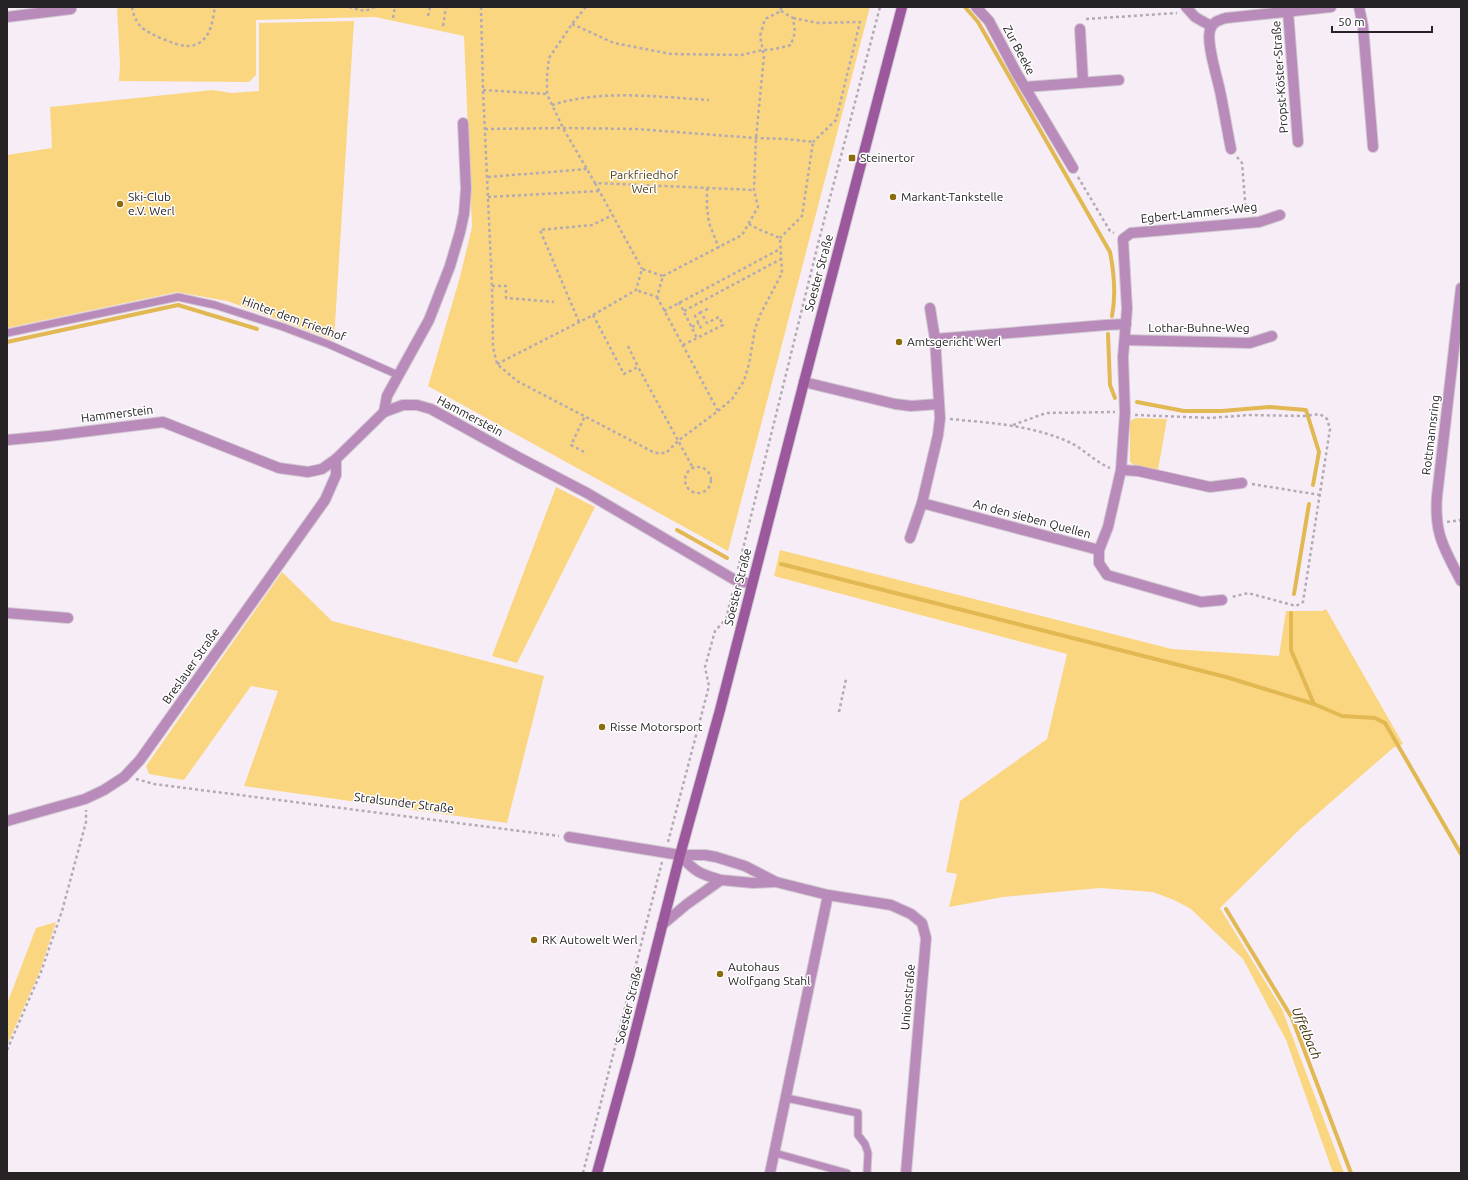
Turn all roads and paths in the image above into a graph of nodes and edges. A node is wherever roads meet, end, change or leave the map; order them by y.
1 (132, 7) edge
2 (215, 7) edge
3 (349, 7) edge
4 (375, 7) edge
5 (395, 7) edge
6 (430, 7) edge
7 (446, 7) edge
8 (481, 7) edge
9 (586, 7) edge
10 (781, 7) edge
11 (880, 7) edge
12 (902, 7) edge
13 (976, 7) edge
14 (1331, 7) edge
15 (1359, 7) edge
16 (70, 9) dead end
17 (365, 9) edge
18 (1187, 9) edge
19 (1294, 9) edge
20 (781, 11) junction
21 (428, 16) dead end
22 (7, 17) edge
23 (393, 18) dead end
24 (793, 18) junction
25 (572, 24) junction
26 (444, 26) dead end
27 (1211, 26) junction
28 (1080, 29) joint
29 (763, 50) junction
30 (1119, 80) dead end
31 (1083, 82) junction
32 (1025, 88) junction
33 (483, 90) junction
34 (547, 94) junction
35 (709, 100) dead end
36 (552, 105) junction
37 (463, 122) dead end
38 (563, 128) junction
39 (485, 129) junction
40 (756, 138) junction
41 (813, 142) junction
42 (1298, 142) dead end
43 (1373, 148) dead end
44 (1231, 149) joint
45 (1073, 168) joint
46 (588, 169) junction
47 (488, 177) junction
48 (595, 183) junction
49 (707, 188) junction
50 (754, 190) junction
51 (599, 191) junction
52 (488, 197) junction
53 (613, 215) junction
54 (1280, 215) dead end
55 (1246, 223) junction
56 (748, 224) junction
57 (780, 238) junction
58 (1123, 239) junction
59 (719, 248) junction
60 (780, 249) junction
61 (781, 259) junction
62 (642, 269) junction
63 (663, 276) junction
64 (492, 286) junction
65 (1461, 288) edge
66 (636, 290) junction
67 (657, 297) junction
68 (554, 302) dead end
69 (679, 302) junction
70 (710, 308) dead end
71 (930, 308) dead end
72 (664, 311) junction
73 (684, 311) junction
74 (701, 312) junction
75 (593, 315) junction
76 (579, 322) junction
77 (699, 323) junction
78 (1126, 324) junction
79 (692, 327) junction
80 (702, 330) dead end
81 (7, 333) edge
82 (1272, 336) dead end
83 (697, 338) junction
84 (935, 338) junction
85 (1125, 340) junction
86 (683, 345) junction
87 (628, 346) dead end
88 (497, 364) junction
89 (638, 367) junction
90 (398, 375) junction
91 (804, 382) junction
92 (940, 404) junction
93 (718, 411) junction
94 (384, 412) junction
95 (1125, 413) junction
96 (585, 416) junction
97 (940, 418) junction
98 (1013, 425) junction
99 (7, 440) edge
100 (679, 440) junction
101 (584, 452) dead end
102 (336, 458) junction
103 (693, 468) junction
104 (1121, 470) junction
105 (1242, 483) joint
106 (1320, 495) junction
107 (922, 503) junction
108 (910, 538) dead end
109 (1099, 550) junction
110 (735, 580) junction
111 (1461, 580) edge
112 (752, 584) junction
113 (1222, 600) joint
114 (7, 613) edge
115 (68, 618) dead end
116 (846, 678) dead end
117 (839, 712) dead end
118 (124, 777) junction
119 (85, 799) junction
120 (7, 821) edge
121 (569, 837) joint
122 (665, 852) junction
123 (680, 855) junction
124 (721, 880) junction
125 (776, 882) junction
126 (828, 895) junction
127 (662, 925) junction
128 (7, 1050) edge
129 (786, 1098) junction
130 (775, 1153) junction
131 (583, 1173) edge
132 (597, 1173) edge
133 (770, 1173) edge
134 (846, 1173) edge
135 (867, 1173) edge
136 (906, 1173) edge

1 - 2 path
3 - 17 path
4 - 17 path
5 - 23 path
6 - 21 path
7 - 26 path
8 - 33 path
9 - 25 path
10 - 20 path
11 - 110 path
12 - 91 main road, Soester Straße
13 - 32 street, Zur Beeke
14 - 19 street, Propst-Köster-Straße
15 - 43 street
16 - 22 street
18 - 27 street
18 - 28 path
19 - 27 street, Propst-Köster-Straße
19 - 42 street, Propst-Köster-Straße
20 - 24 path
20 - 29 path
24 - 29 path
24 - 41 path
25 - 29 path
25 - 34 path
27 - 44 street
28 - 31 street
29 - 40 path
30 - 31 street, Zur Beeke
31 - 32 street, Zur Beeke
32 - 45 street, Zur Beeke
33 - 34 path
33 - 39 path
34 - 36 path
35 - 36 path
36 - 38 path
37 - 90 street
38 - 39 path
38 - 40 path
38 - 46 path
39 - 47 path
40 - 41 path
40 - 50 path
41 - 57 path
44 - 55 path
45 - 58 path
46 - 47 path
46 - 48 path
47 - 52 path
48 - 49 path
48 - 51 path
49 - 50 path
49 - 59 path
50 - 56 path
51 - 52 path
51 - 53 path
52 - 64 path
53 - 62 path
53 - 76 path
54 - 55 street, Egbert-Lammers-Weg
55 - 58 street, Egbert-Lammers-Weg
56 - 57 path
56 - 59 path
57 - 60 path
58 - 78 street, An den sieben Quellen
59 - 63 path
60 - 61 path
60 - 69 path
61 - 73 path
61 - 93 path
62 - 63 path
62 - 66 path
63 - 67 path
64 - 68 path
64 - 88 path
65 - 111 street, Rottmannsring
66 - 67 path
66 - 75 path
67 - 72 path
69 - 72 path
69 - 73 path
70 - 74 path
71 - 84 street
72 - 86 path
73 - 79 path
74 - 77 path
74 - 83 path
75 - 76 path
75 - 89 path
76 - 88 path
77 - 79 path
77 - 80 path
78 - 84 street
78 - 85 street, An den sieben Quellen
79 - 83 path
81 - 90 lane, Hinter dem Friedhof
82 - 85 street, Lothar-Buhne-Weg
83 - 86 path
84 - 92 street
85 - 95 street, An den sieben Quellen
86 - 93 path
87 - 89 path
88 - 96 path
89 - 100 path
90 - 94 street
91 - 92 street
91 - 112 main road, Soester Straße
92 - 97 street
93 - 100 path
94 - 102 street, Hammerstein
94 - 110 street, Hammerstein
95 - 98 path
95 - 104 street, An den sieben Quellen
95 - 106 path
96 - 100 path
96 - 101 path
97 - 98 path
97 - 107 street
98 - 104 path
99 - 102 street, Hammerstein
100 - 103 path
102 - 118 street, Breslauer Straße
103 - 103 path
104 - 105 street
104 - 109 street, An den sieben Quellen
105 - 106 path
106 - 113 path
107 - 108 street
107 - 109 street, An den sieben Quellen
109 - 113 street
110 - 112 street, Hammerstein
110 - 122 path
112 - 123 main road, Soester Straße
114 - 115 street
116 - 117 path
118 - 119 street, Breslauer Straße
118 - 121 path, Stralsunder Straße
119 - 120 street, Breslauer Straße
119 - 128 path
121 - 122 street
122 - 123 street
122 - 131 path
123 - 124 street, Unionstraße
123 - 125 street, Unionstraße
123 - 127 main road, Soester Straße
124 - 125 street, Unionstraße
124 - 127 street
125 - 126 street, Unionstraße
126 - 129 street
126 - 136 street, Unionstraße
127 - 132 main road, Soester Straße
129 - 130 street
129 - 135 lane
130 - 133 street
130 - 134 lane

